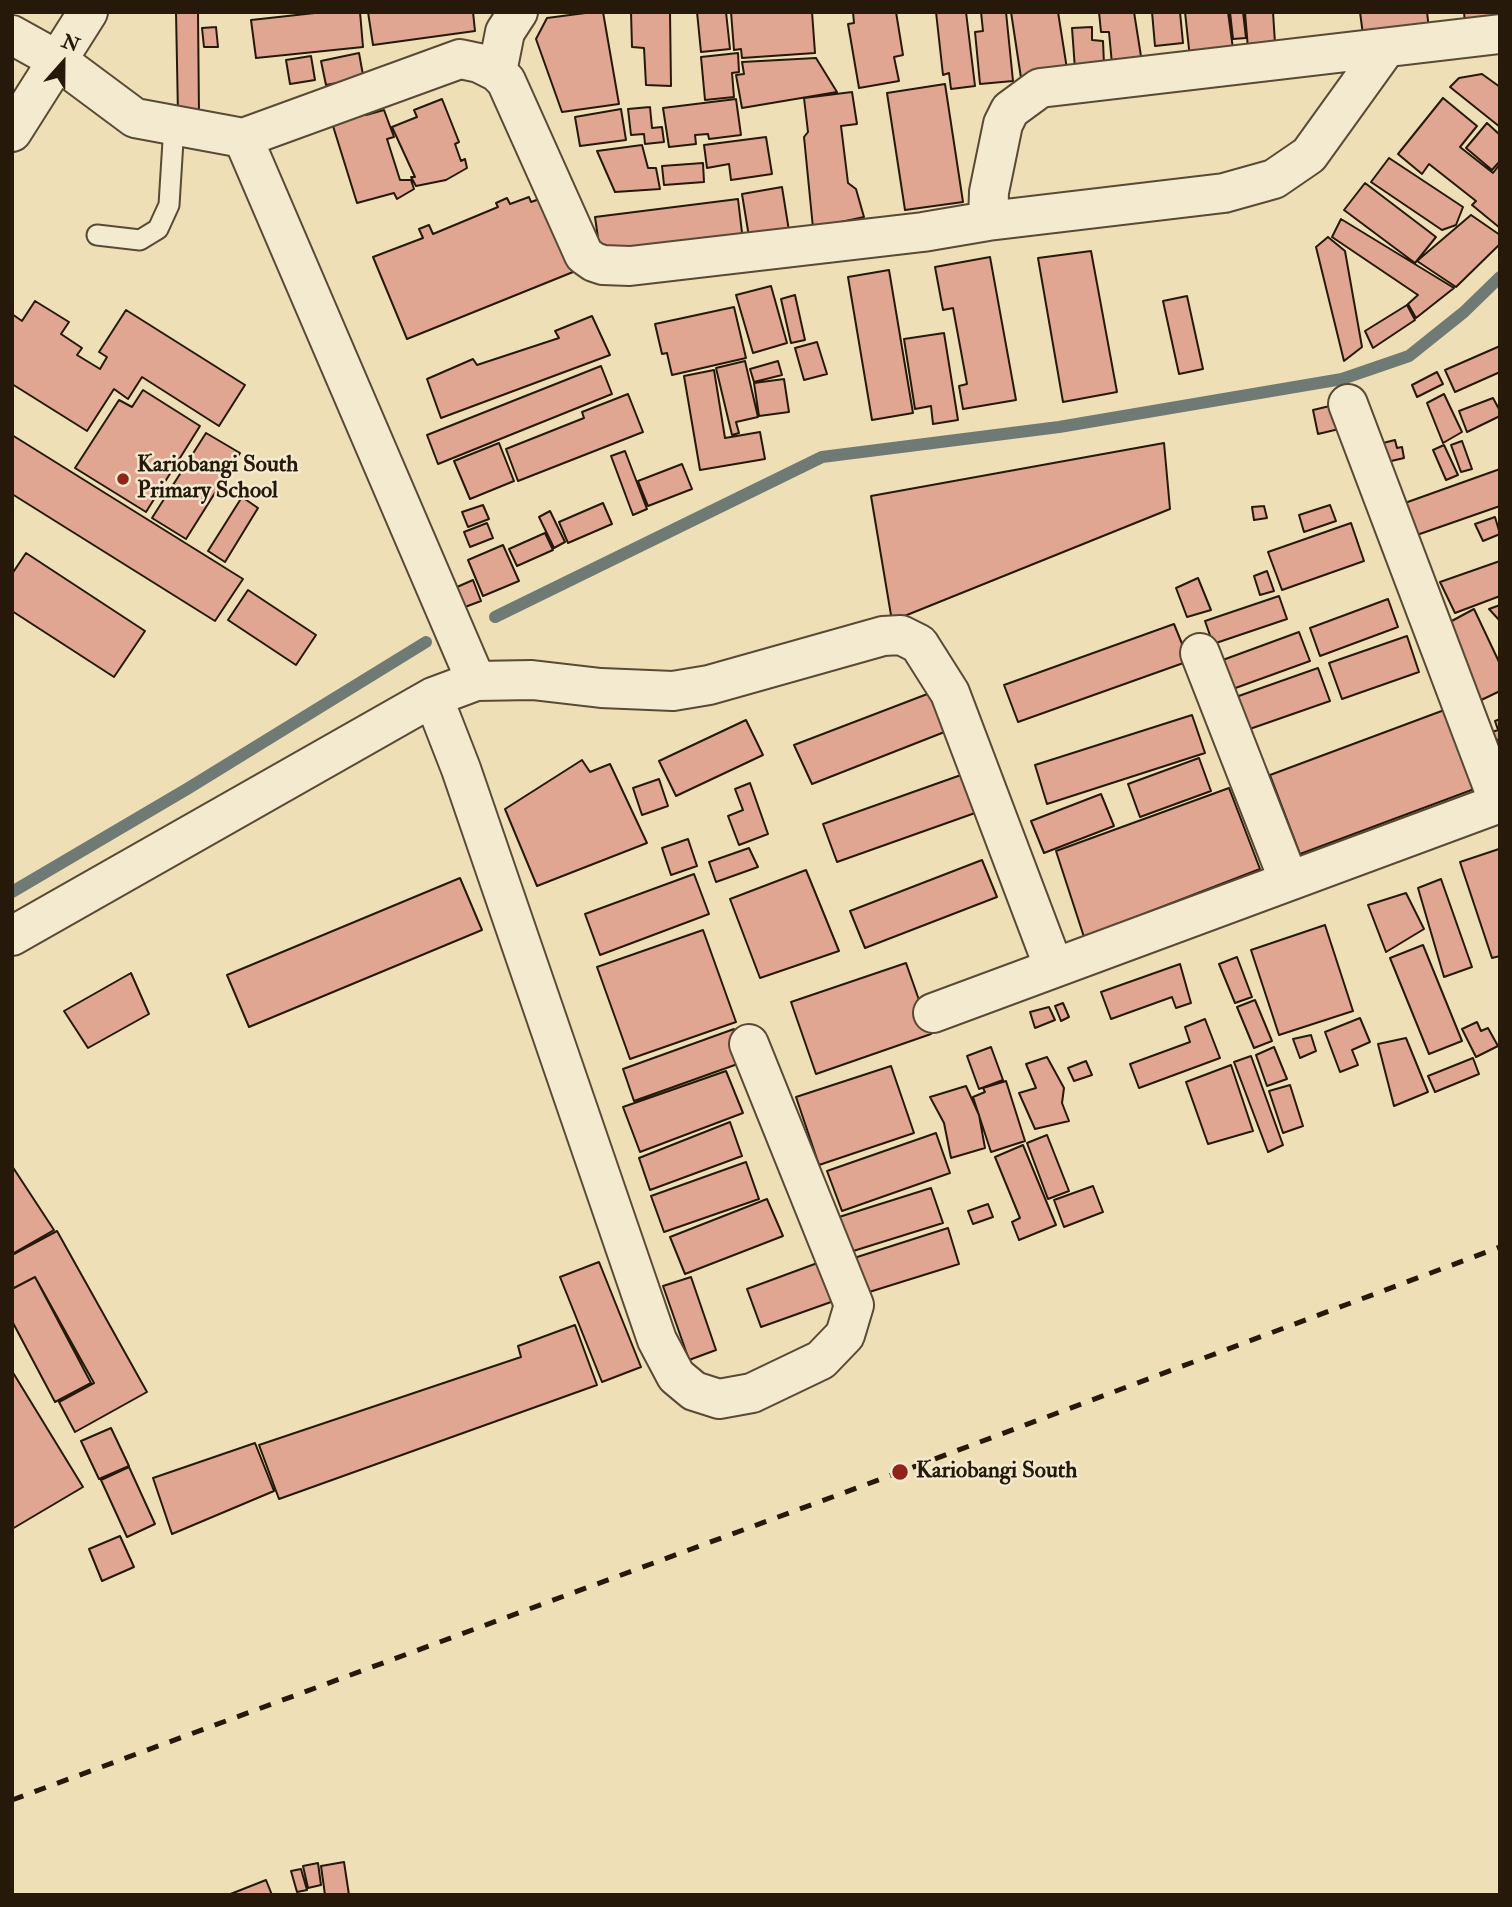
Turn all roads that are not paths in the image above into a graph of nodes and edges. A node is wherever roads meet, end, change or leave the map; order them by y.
1 (88, 12) edge
2 (518, 12) edge
3 (1500, 34) edge
4 (12, 35) edge
5 (1386, 48) junction
6 (57, 60) junction
7 (497, 72) junction
8 (174, 125) junction
9 (12, 132) edge
10 (243, 138) junction
11 (988, 221) junction
12 (97, 235) dead end
13 (1348, 404) dead end
14 (1200, 653) dead end
15 (475, 681) junction
16 (433, 697) junction
17 (1499, 803) edge
18 (1289, 881) junction
19 (12, 936) edge
20 (1054, 968) junction
21 (933, 1013) dead end
22 (750, 1044) dead end

1 - 6 street
2 - 7 street
3 - 5 street
4 - 6 street
5 - 11 street
5 - 11 street
6 - 8 street
6 - 9 street
7 - 10 street
7 - 11 street
8 - 10 street
8 - 12 lane
10 - 15 street
13 - 17 street
14 - 18 street
15 - 16 street
15 - 20 street
16 - 19 street
16 - 22 street
17 - 18 street
18 - 20 street
20 - 21 street

